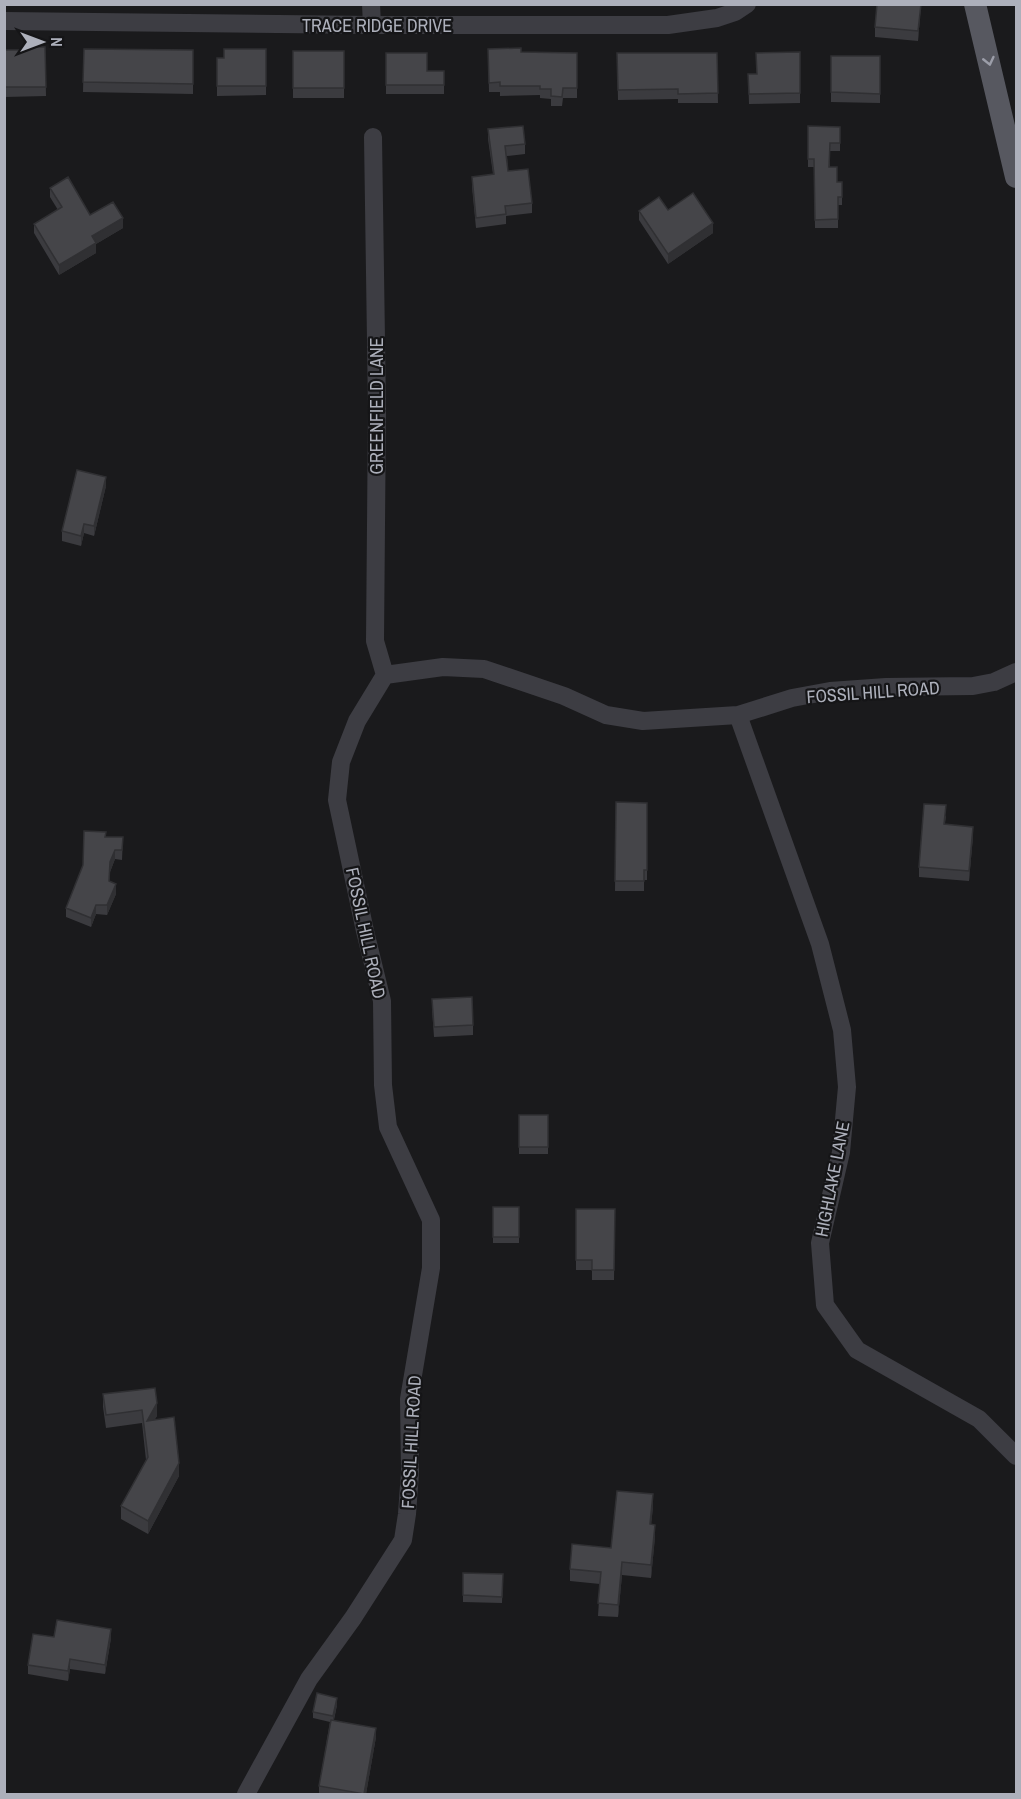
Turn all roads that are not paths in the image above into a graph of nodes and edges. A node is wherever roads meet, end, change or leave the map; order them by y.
1 (371, 4) edge
2 (747, 4) edge
3 (975, 4) edge
4 (4, 21) edge
5 (372, 26) junction
6 (373, 136) dead end
7 (1017, 177) edge
8 (1017, 672) edge
9 (385, 675) junction
10 (738, 715) junction
11 (1017, 1456) edge
12 (246, 1794) edge

1 - 5 street
2 - 5 street, TRACE RIDGE DRIVE
3 -> 7 main road
4 - 5 street, TRACE RIDGE DRIVE
6 - 9 street, GREENFIELD LANE
8 - 10 street, FOSSIL HILL ROAD
9 - 10 street, FOSSIL HILL ROAD
9 - 12 street, FOSSIL HILL ROAD
10 - 11 street, HIGHLAKE LANE

